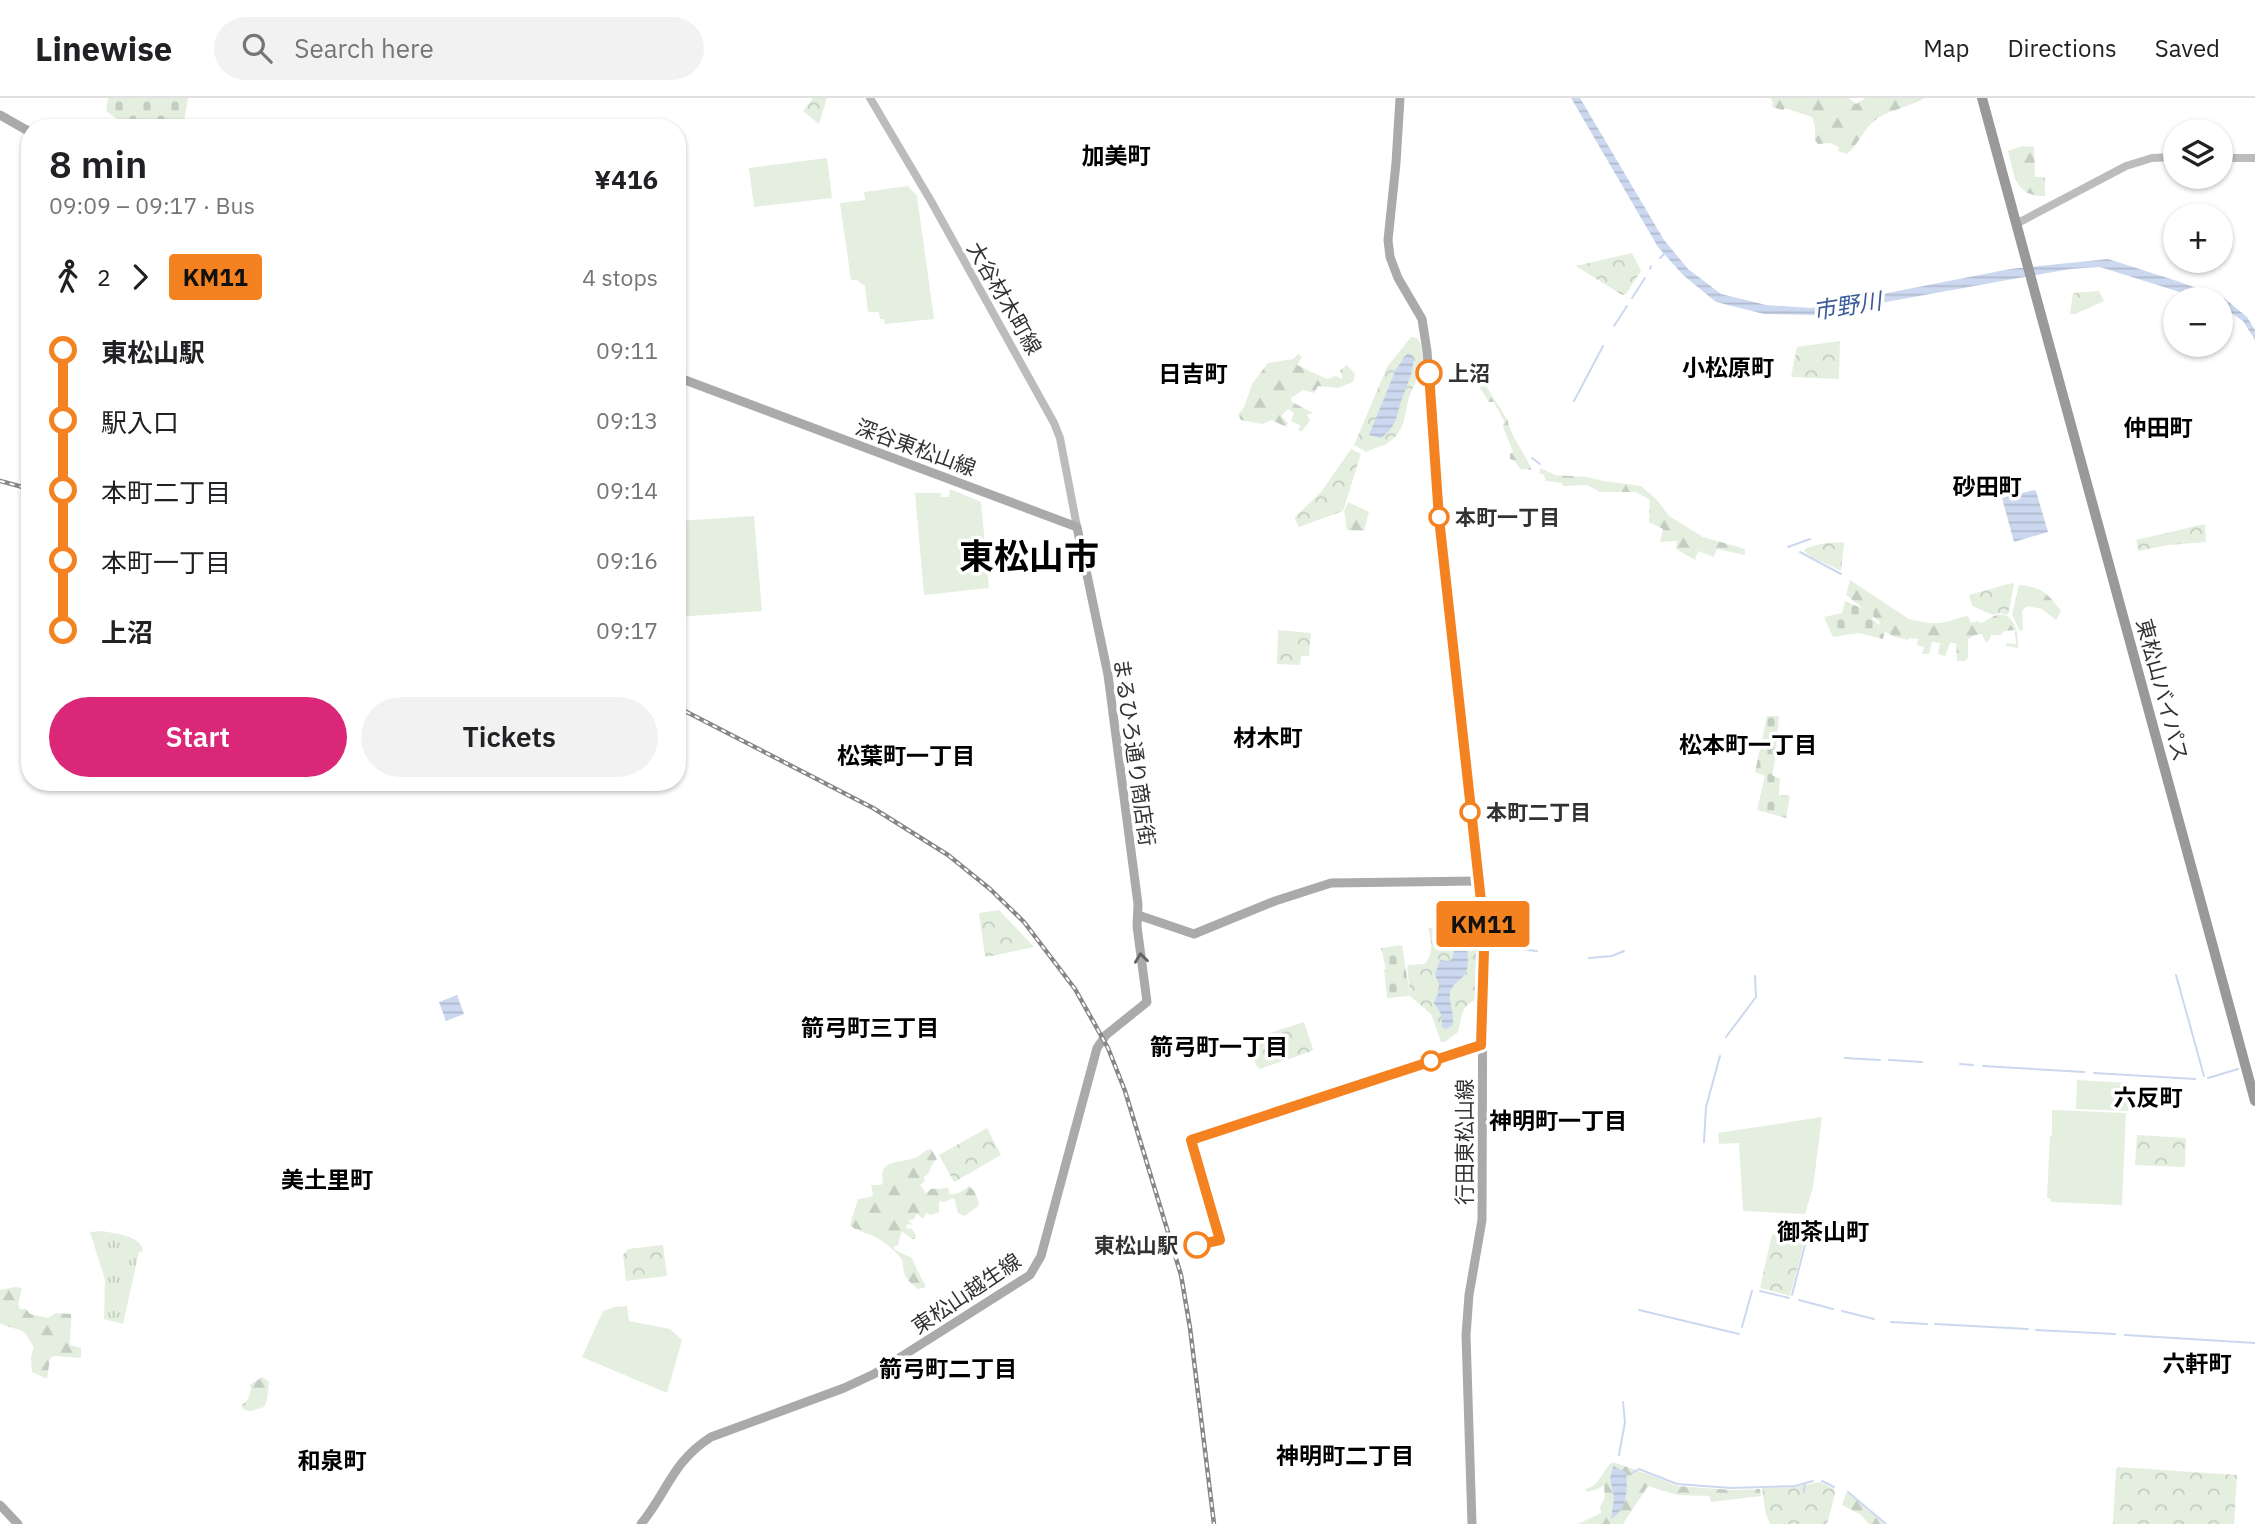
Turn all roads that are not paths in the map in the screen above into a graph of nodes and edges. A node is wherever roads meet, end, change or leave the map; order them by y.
1 (870, 98) edge
2 (1400, 98) edge
3 (1982, 98) edge
4 (1987, 98) edge
5 (0, 115) edge
6 (21, 127) edge
7 (2163, 157) edge
8 (2233, 158) edge
9 (2255, 158) edge
10 (2018, 223) junction
11 (2036, 290) junction
12 (686, 380) edge
13 (1077, 527) junction
14 (1477, 881) junction
15 (1138, 915) junction
16 (1147, 1002) joint
17 (1481, 1045) junction
18 (2255, 1076) edge
19 (2255, 1101) edge
20 (1191, 1140) dead end
21 (0, 1505) edge
22 (18, 1524) edge
23 (641, 1524) edge
24 (1472, 1524) edge

1 - 13 main road, 大谷材木町線
2 - 14 main road, 行田東松山線
3 - 10 highway
4 - 10 highway
5 - 6 main road
7 - 10 main road
8 - 9 main road
10 - 11 highway
11 - 18 highway, 東松山バイパス
11 - 19 highway, 東松山バイパス
12 - 13 main road, 深谷東松山線
13 - 15 main road, まるひろ通り商店街
14 - 15 main road
14 - 17 main road, 行田東松山線
16 -> 15 main road, まるひろ通り商店街
16 - 23 main road, 東松山越生線
17 - 20 main road
17 - 24 main road, 行田東松山線
21 - 22 main road

